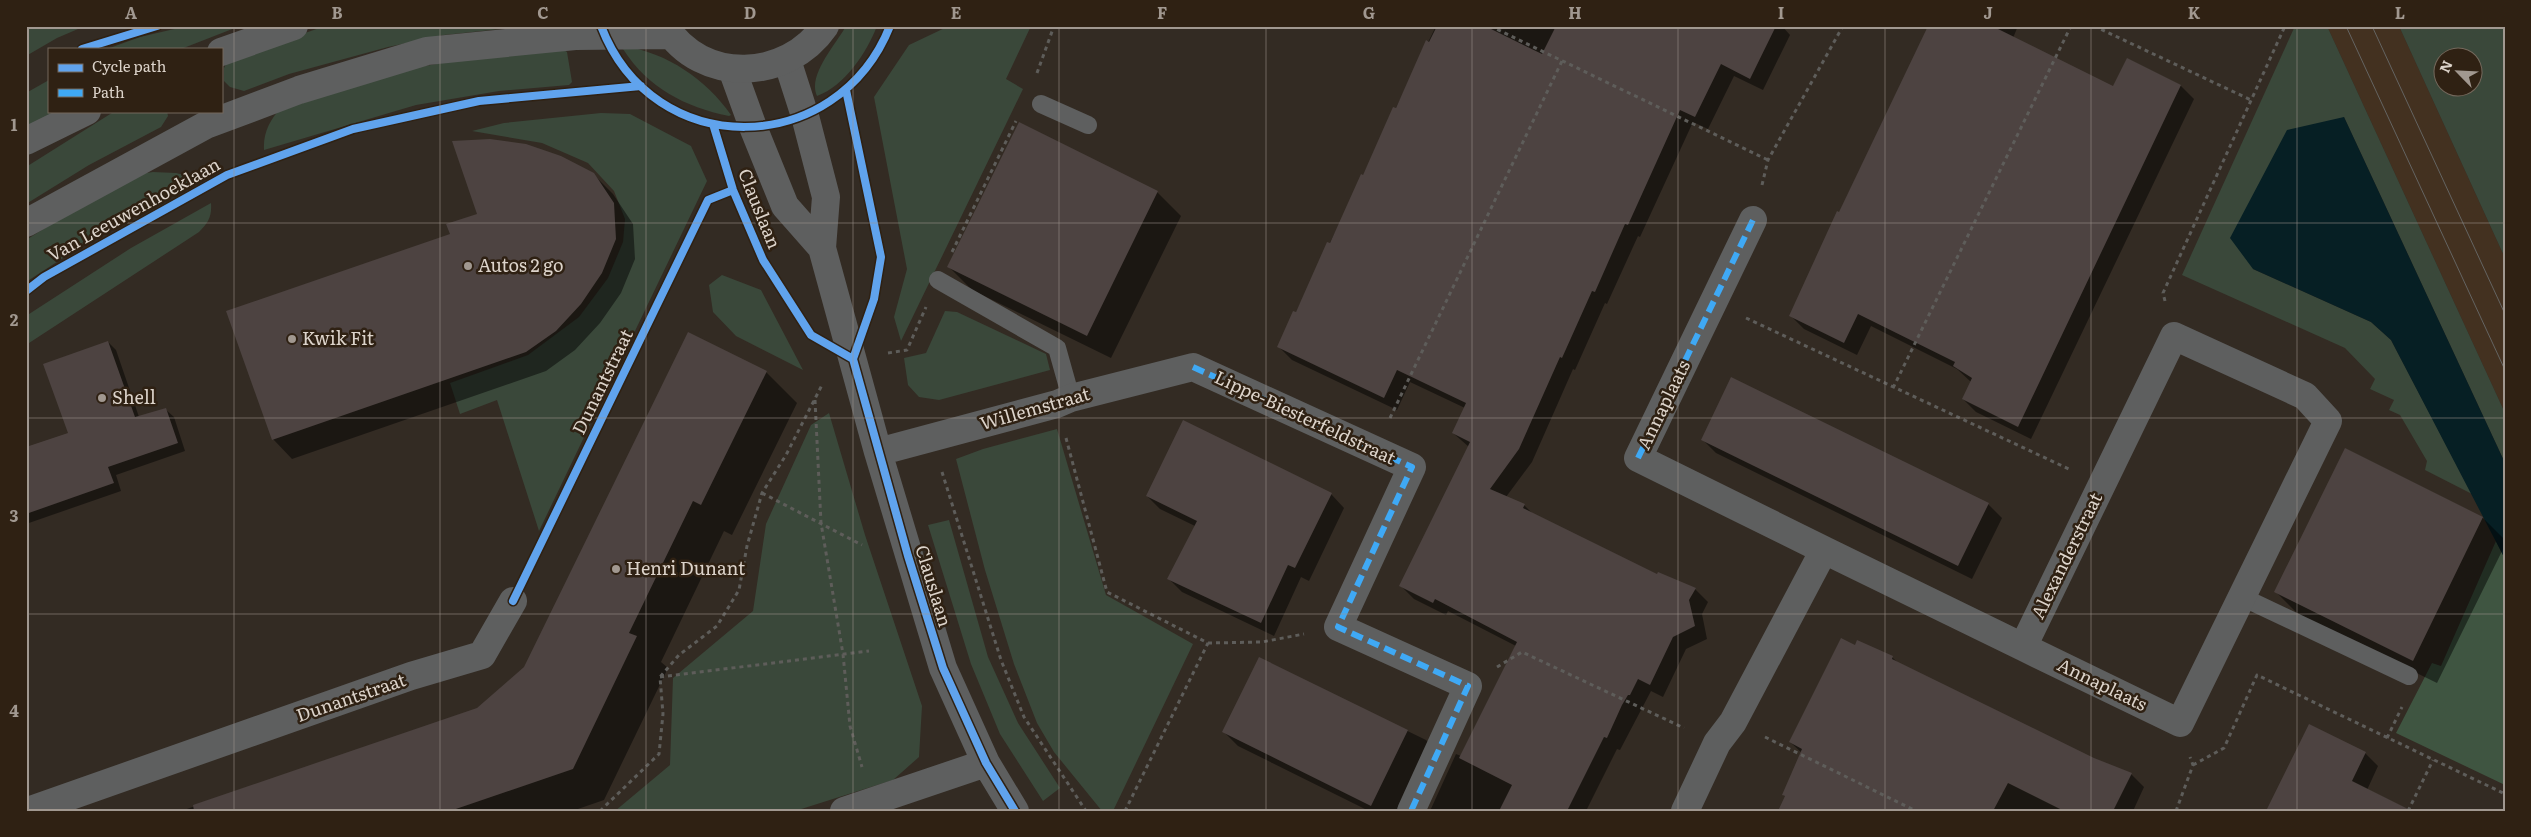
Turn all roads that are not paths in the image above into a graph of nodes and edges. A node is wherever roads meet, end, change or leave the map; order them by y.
1 (294, 26) edge
2 (825, 26) edge
3 (668, 31) edge
4 (222, 52) edge
5 (787, 60) junction
6 (732, 69) junction
7 (1041, 104) road end
8 (85, 112) edge
9 (1088, 125) dead end
10 (26, 141) edge
11 (1753, 220) road end
12 (26, 223) edge
13 (822, 248) junction
14 (938, 280) road end
15 (1193, 367) joint
16 (1064, 401) junction
17 (878, 452) junction
18 (1824, 550) junction
19 (2242, 597) junction
20 (513, 602) dead end
21 (2023, 647) junction
22 (2409, 676) dead end
23 (986, 763) junction
24 (28, 811) edge
25 (844, 811) edge
26 (1015, 811) edge
27 (1412, 811) edge
28 (1685, 811) edge

1 - 4 street
2 - 5 street
3 - 6 street
3 - 12 street
5 - 6 street
5 - 13 street, Clauslaan
6 - 13 street, Clauslaan
7 - 9 lane
8 - 10 street
11 - 18 street, Annaplaats
13 - 17 street, Clauslaan
14 - 16 lane
15 - 16 street, Willemstraat
15 - 27 street, Lippe-Biesterfeldstraat
16 - 17 street, Willemstraat
17 - 23 street, Clauslaan
18 - 21 street
18 - 28 street
19 - 21 street, Annaplaats
19 - 21 street, Alexanderstraat
19 - 22 lane
20 - 24 street, Dunantstraat
23 - 25 street
23 - 26 street, Clauslaan

